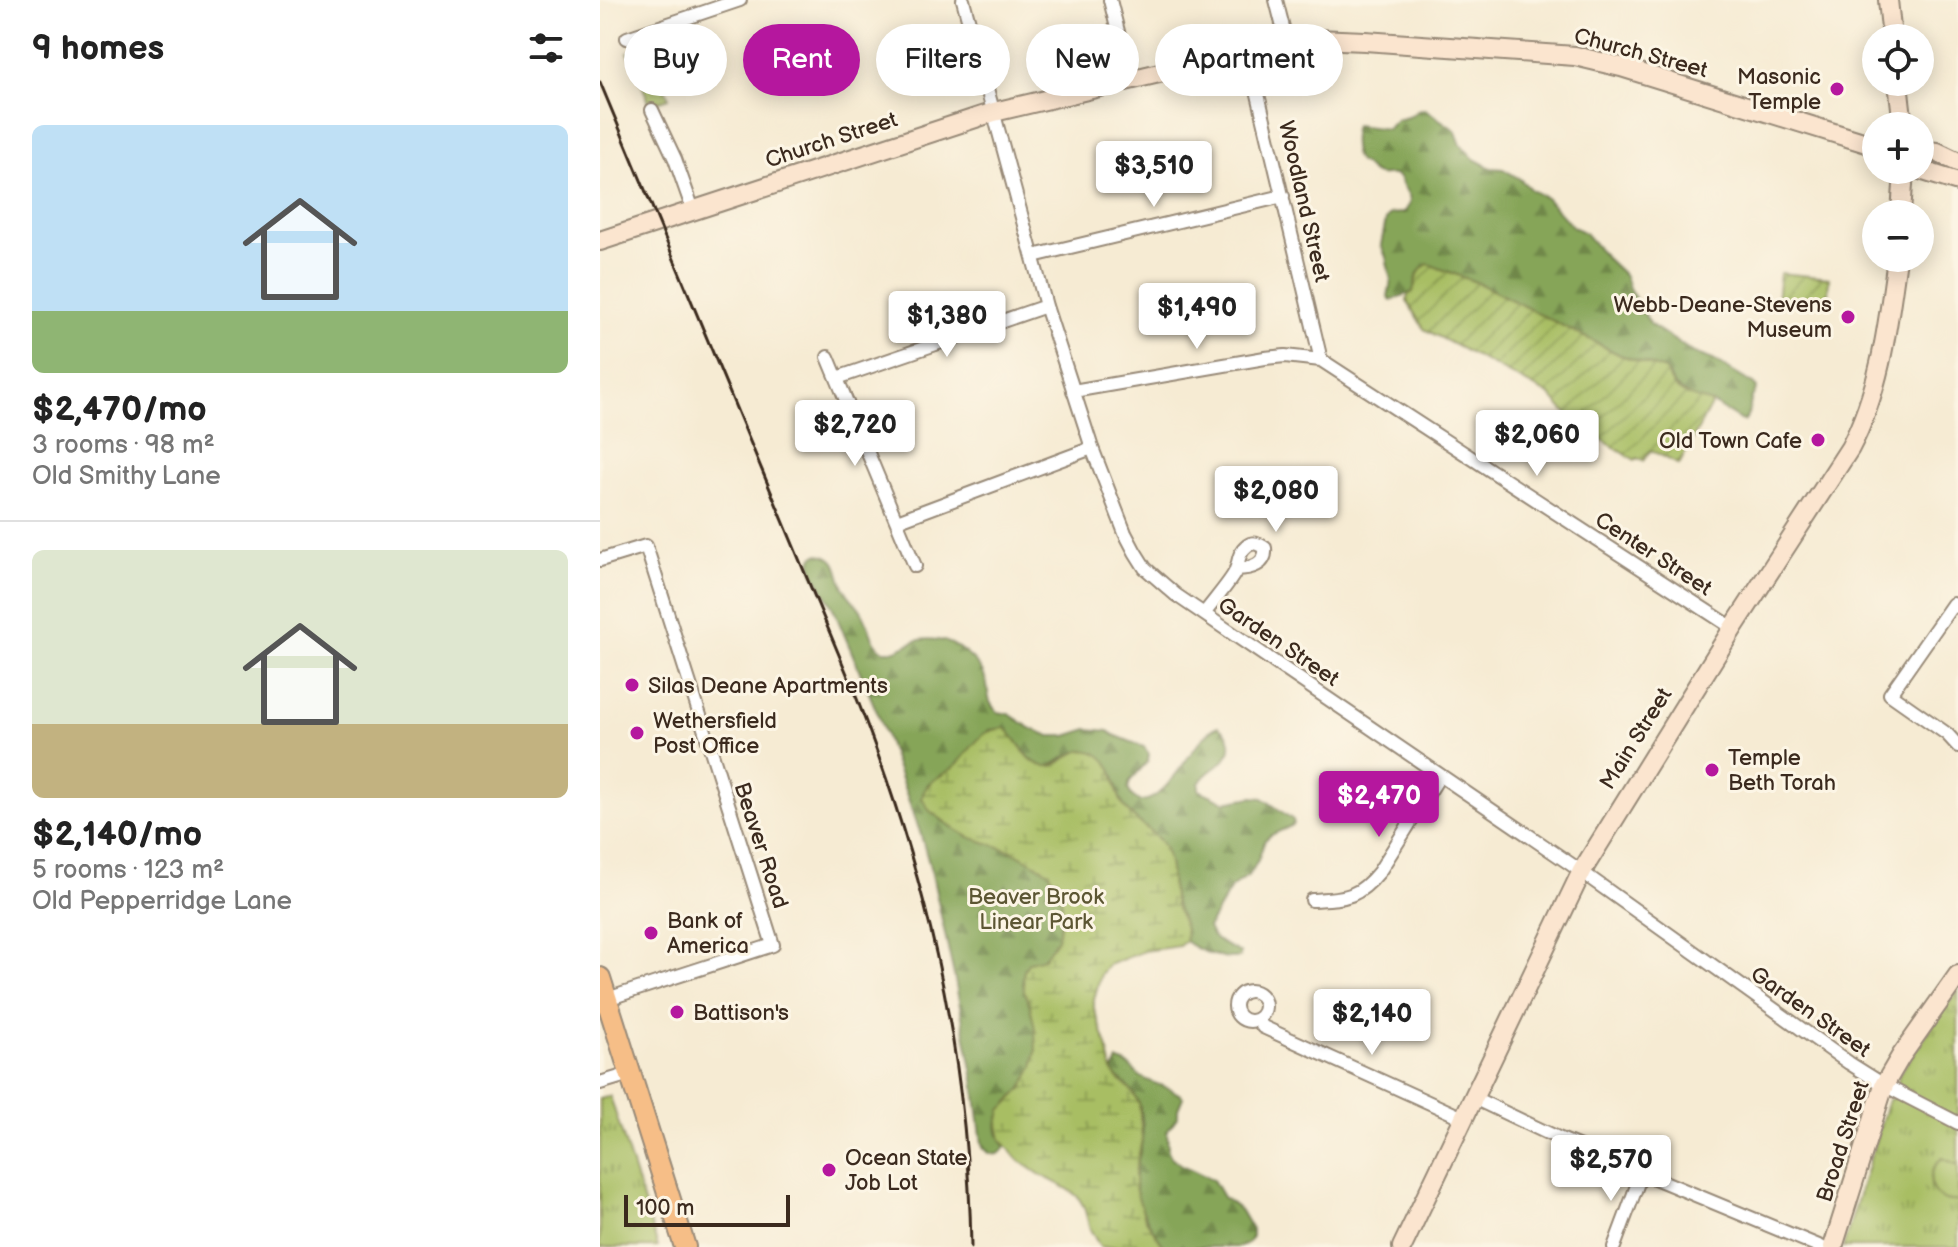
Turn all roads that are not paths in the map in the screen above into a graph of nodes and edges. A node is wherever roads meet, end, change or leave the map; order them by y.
1 (740, 0) edge
2 (963, 0) edge
3 (1110, 0) edge
4 (1276, 0) edge
5 (1888, 0) edge
6 (669, 24) edge
7 (1116, 24) edge
8 (1282, 24) edge
9 (1891, 24) edge
10 (1343, 39) edge
11 (1060, 96) edge
12 (1259, 96) edge
13 (652, 110) dead end
14 (994, 112) junction
15 (1862, 142) edge
16 (1934, 152) edge
17 (1958, 162) edge
18 (1934, 174) edge
19 (1958, 182) edge
20 (1283, 196) junction
21 (693, 210) junction
22 (600, 241) edge
23 (1033, 256) junction
24 (1895, 272) edge
25 (1046, 306) junction
26 (828, 357) dead end
27 (1321, 360) junction
28 (837, 378) junction
29 (1073, 391) junction
30 (1092, 448) junction
31 (897, 521) junction
32 (600, 560) edge
33 (915, 566) dead end
34 (1236, 569) dead end
35 (1958, 607) edge
36 (1204, 614) junction
37 (1733, 628) junction
38 (1958, 746) edge
39 (1440, 775) junction
40 (1582, 871) junction
41 (1312, 900) dead end
42 (1958, 975) edge
43 (600, 978) edge
44 (607, 999) junction
45 (1258, 1020) dead end
46 (630, 1074) junction
47 (600, 1083) edge
48 (1884, 1085) junction
49 (1474, 1098) junction
50 (1463, 1118) junction
51 (1958, 1123) edge
52 (1642, 1172) junction
53 (685, 1247) edge
54 (1402, 1247) edge
55 (1614, 1247) edge
56 (1821, 1247) edge
57 (1833, 1247) edge

1 - 6 street
2 - 14 street, Garden Street
3 - 7 street
4 - 8 street
5 - 9 street
10 - 15 street, Church Street
11 - 14 street, Church Street
12 - 20 street, Woodland Street
13 - 21 street
14 - 21 street, Church Street
14 - 23 street, Garden Street
16 - 17 street
18 - 19 street
20 - 23 street
20 - 27 street, Woodland Street
21 - 22 street, Church Street
23 - 25 street, Garden Street
24 - 37 street, Main Street
25 - 28 street
25 - 29 street, Garden Street
26 - 28 street
27 - 29 street, Center Street
27 - 37 street, Center Street
28 - 31 street
29 - 30 street, Garden Street
30 - 31 street
30 - 36 street, Garden Street
31 - 33 street
32 - 44 street, Beaver Road
34 - 36 street
35 - 38 street
36 - 39 street, Garden Street
37 - 40 street, Main Street
39 - 40 street, Garden Street
39 - 41 street
40 - 48 street, Garden Street
40 - 49 street, Main Street
42 - 48 street, Broad Street
43 - 44 main road
44 - 46 main road
45 - 50 street
46 - 47 street
46 - 53 main road
48 - 51 street, Garden Street
48 - 57 street, Broad Street
49 - 50 street, Main Street
49 - 52 street
50 - 54 street, Main Street
52 - 55 street
52 - 56 street

